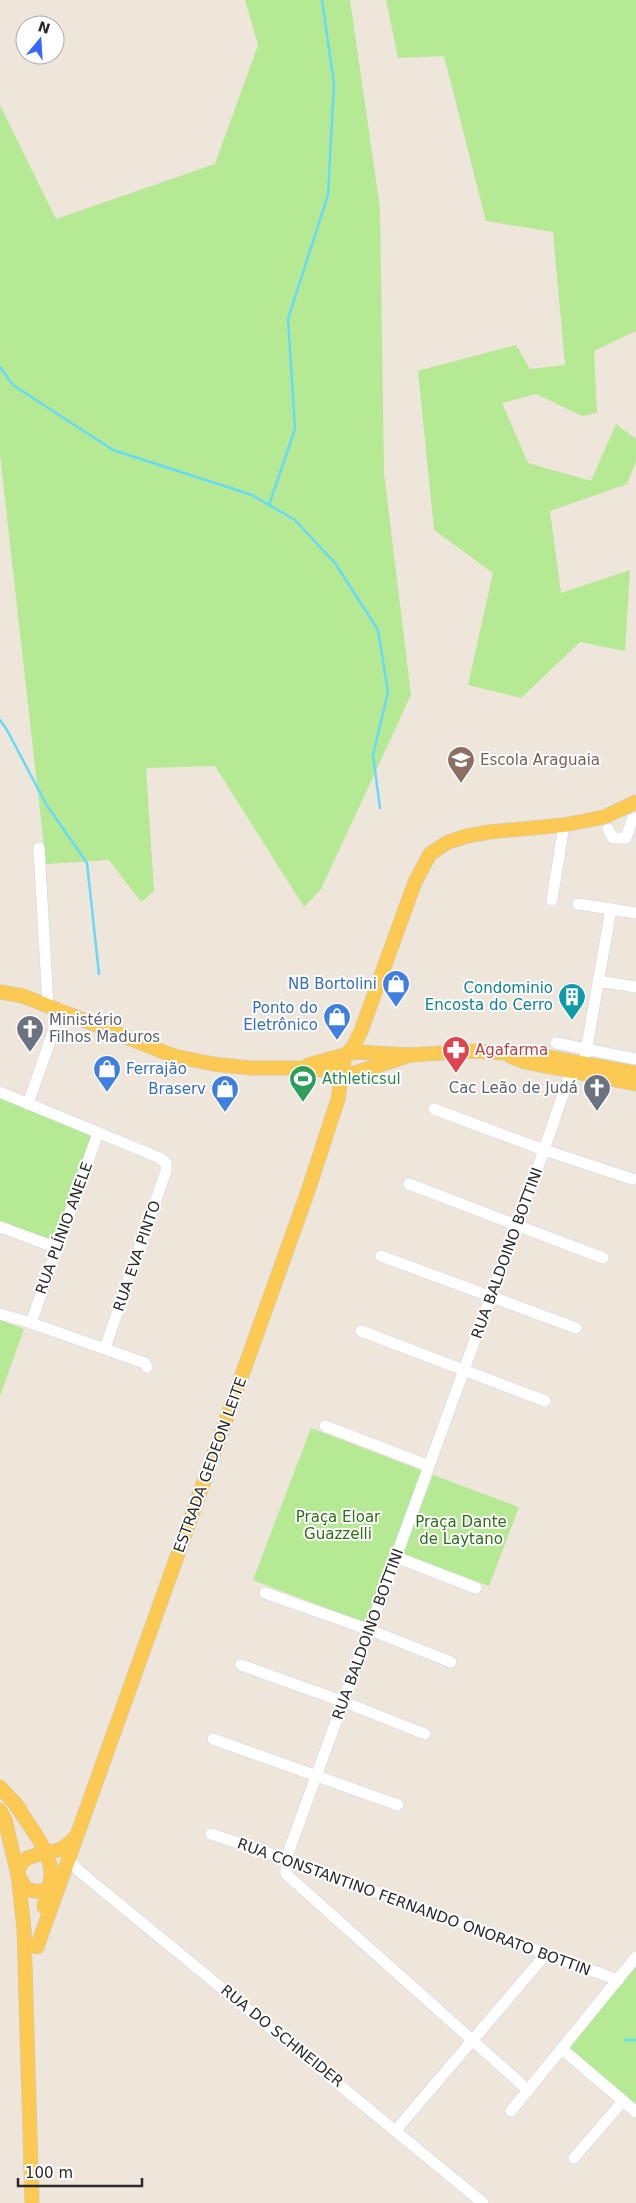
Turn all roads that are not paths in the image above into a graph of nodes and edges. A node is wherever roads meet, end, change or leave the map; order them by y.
1 (636, 802) edge
2 (636, 818) edge
3 (564, 825) junction
4 (608, 829) dead end
5 (39, 848) dead end
6 (552, 900) dead end
7 (578, 904) dead end
8 (610, 909) junction
9 (636, 913) edge
10 (598, 981) junction
11 (636, 987) edge
12 (0, 992) edge
13 (55, 1007) junction
14 (362, 1031) junction
15 (556, 1042) dead end
16 (587, 1049) junction
17 (366, 1052) junction
18 (347, 1054) junction
19 (410, 1055) junction
20 (636, 1060) edge
21 (577, 1065) junction
22 (300, 1068) junction
23 (343, 1072) junction
24 (362, 1072) junction
25 (636, 1073) edge
26 (636, 1084) edge
27 (0, 1092) edge
28 (338, 1099) junction
29 (28, 1104) junction
30 (434, 1109) dead end
31 (98, 1133) junction
32 (544, 1150) junction
33 (632, 1179) dead end
34 (409, 1184) dead end
35 (517, 1225) junction
36 (0, 1227) edge
37 (57, 1248) junction
38 (381, 1256) dead end
39 (603, 1258) dead end
40 (491, 1298) junction
41 (0, 1314) edge
42 (31, 1323) junction
43 (576, 1328) dead end
44 (361, 1331) dead end
45 (105, 1348) junction
46 (147, 1366) dead end
47 (464, 1370) junction
48 (546, 1401) dead end
49 (325, 1426) dead end
50 (429, 1466) junction
51 (396, 1557) junction
52 (476, 1588) dead end
53 (265, 1593) dead end
54 (370, 1630) junction
55 (451, 1662) dead end
56 (241, 1665) dead end
57 (344, 1702) junction
58 (425, 1734) dead end
59 (213, 1739) dead end
60 (317, 1776) junction
61 (0, 1787) edge
62 (398, 1806) dead end
63 (0, 1810) edge
64 (81, 1830) junction
65 (211, 1834) dead end
66 (52, 1851) junction
67 (286, 1860) junction
68 (74, 1866) junction
69 (18, 1875) junction
70 (63, 1875) junction
71 (48, 1888) junction
72 (37, 1947) junction
73 (546, 1954) junction
74 (636, 1957) edge
75 (618, 1980) junction
76 (26, 1996) junction
77 (472, 2040) junction
78 (562, 2049) junction
79 (528, 2090) junction
80 (624, 2101) junction
81 (511, 2111) dead end
82 (636, 2112) edge
83 (396, 2130) junction
84 (574, 2158) dead end
85 (32, 2203) edge
86 (483, 2203) edge

1 - 3 main road, ESTRADA GEDEON LEITE
2 - 4 street
3 - 6 street
3 - 14 main road, ESTRADA GEDEON LEITE
5 - 13 street
7 - 8 street
8 - 9 street
8 - 10 street, RUA BALDOINO BOTTINI
10 - 11 street
10 - 16 street, RUA BALDOINO BOTTINI
12 - 13 main road
13 - 22 main road
13 - 29 street
14 - 17 main road
14 - 18 main road, ESTRADA GEDEON LEITE
15 - 16 street
16 - 20 street
16 - 21 street, RUA BALDOINO BOTTINI
17 - 18 main road
17 - 19 main road
17 - 24 main road
18 - 22 main road
18 - 23 main road, ESTRADA GEDEON LEITE
19 - 21 main road
19 - 24 main road
21 - 25 main road
21 - 26 main road
21 - 32 street, RUA BALDOINO BOTTINI
22 - 23 main road
23 - 24 main road
23 - 28 main road, ESTRADA GEDEON LEITE
24 - 28 main road, ESTRADA GEDEON LEITE
27 - 29 street
28 - 64 main road, ESTRADA GEDEON LEITE
29 - 31 street
30 - 32 street
31 - 37 street, RUA PLÍNIO ANELE
31 - 45 street, RUA EVA PINTO
32 - 33 street
32 - 35 street, RUA BALDOINO BOTTINI
34 - 35 street
35 - 39 street
35 - 40 street, RUA BALDOINO BOTTINI
36 - 37 street
37 - 42 street, RUA PLÍNIO ANELE
38 - 40 street
40 - 43 street
40 - 47 street, RUA BALDOINO BOTTINI
41 - 42 street
42 - 45 street
44 - 47 street
45 - 46 street
47 - 48 street
47 - 50 street, RUA BALDOINO BOTTINI
49 - 50 street
50 - 51 street, RUA BALDOINO BOTTINI
51 - 52 street
51 - 54 street, RUA BALDOINO BOTTINI
53 - 54 street
54 - 55 street
54 - 57 street, RUA BALDOINO BOTTINI
56 - 57 street
57 - 58 street
57 - 60 street, RUA BALDOINO BOTTINI
59 - 60 street
60 - 62 street
60 - 67 street, RUA BALDOINO BOTTINI
61 - 66 main road
63 - 69 main road
64 - 66 main road, ESTRADA GEDEON LEITE
64 - 68 main road, ESTRADA GEDEON LEITE
65 - 67 street, RUA CONSTANTINO FERNANDO ONORATO BOTTIN
66 - 68 main road
66 - 69 main road
66 - 71 main road
67 - 73 street, RUA CONSTANTINO FERNANDO ONORATO BOTTIN
67 - 77 street
68 - 70 main road, ESTRADA GEDEON LEITE
68 - 83 street, RUA DO SCHNEIDER
69 - 71 main road
69 - 76 main road
70 - 71 main road
70 - 72 main road, ESTRADA GEDEON LEITE
71 - 72 main road
72 - 76 main road
73 - 75 street, RUA CONSTANTINO FERNANDO ONORATO BOTTIN
73 - 77 street
74 - 75 street
75 - 78 street
76 - 85 main road
77 - 79 street
77 - 83 street
78 - 79 street
78 - 80 street
79 - 81 street
80 - 82 street
80 - 84 street
83 - 86 street, RUA DO SCHNEIDER

